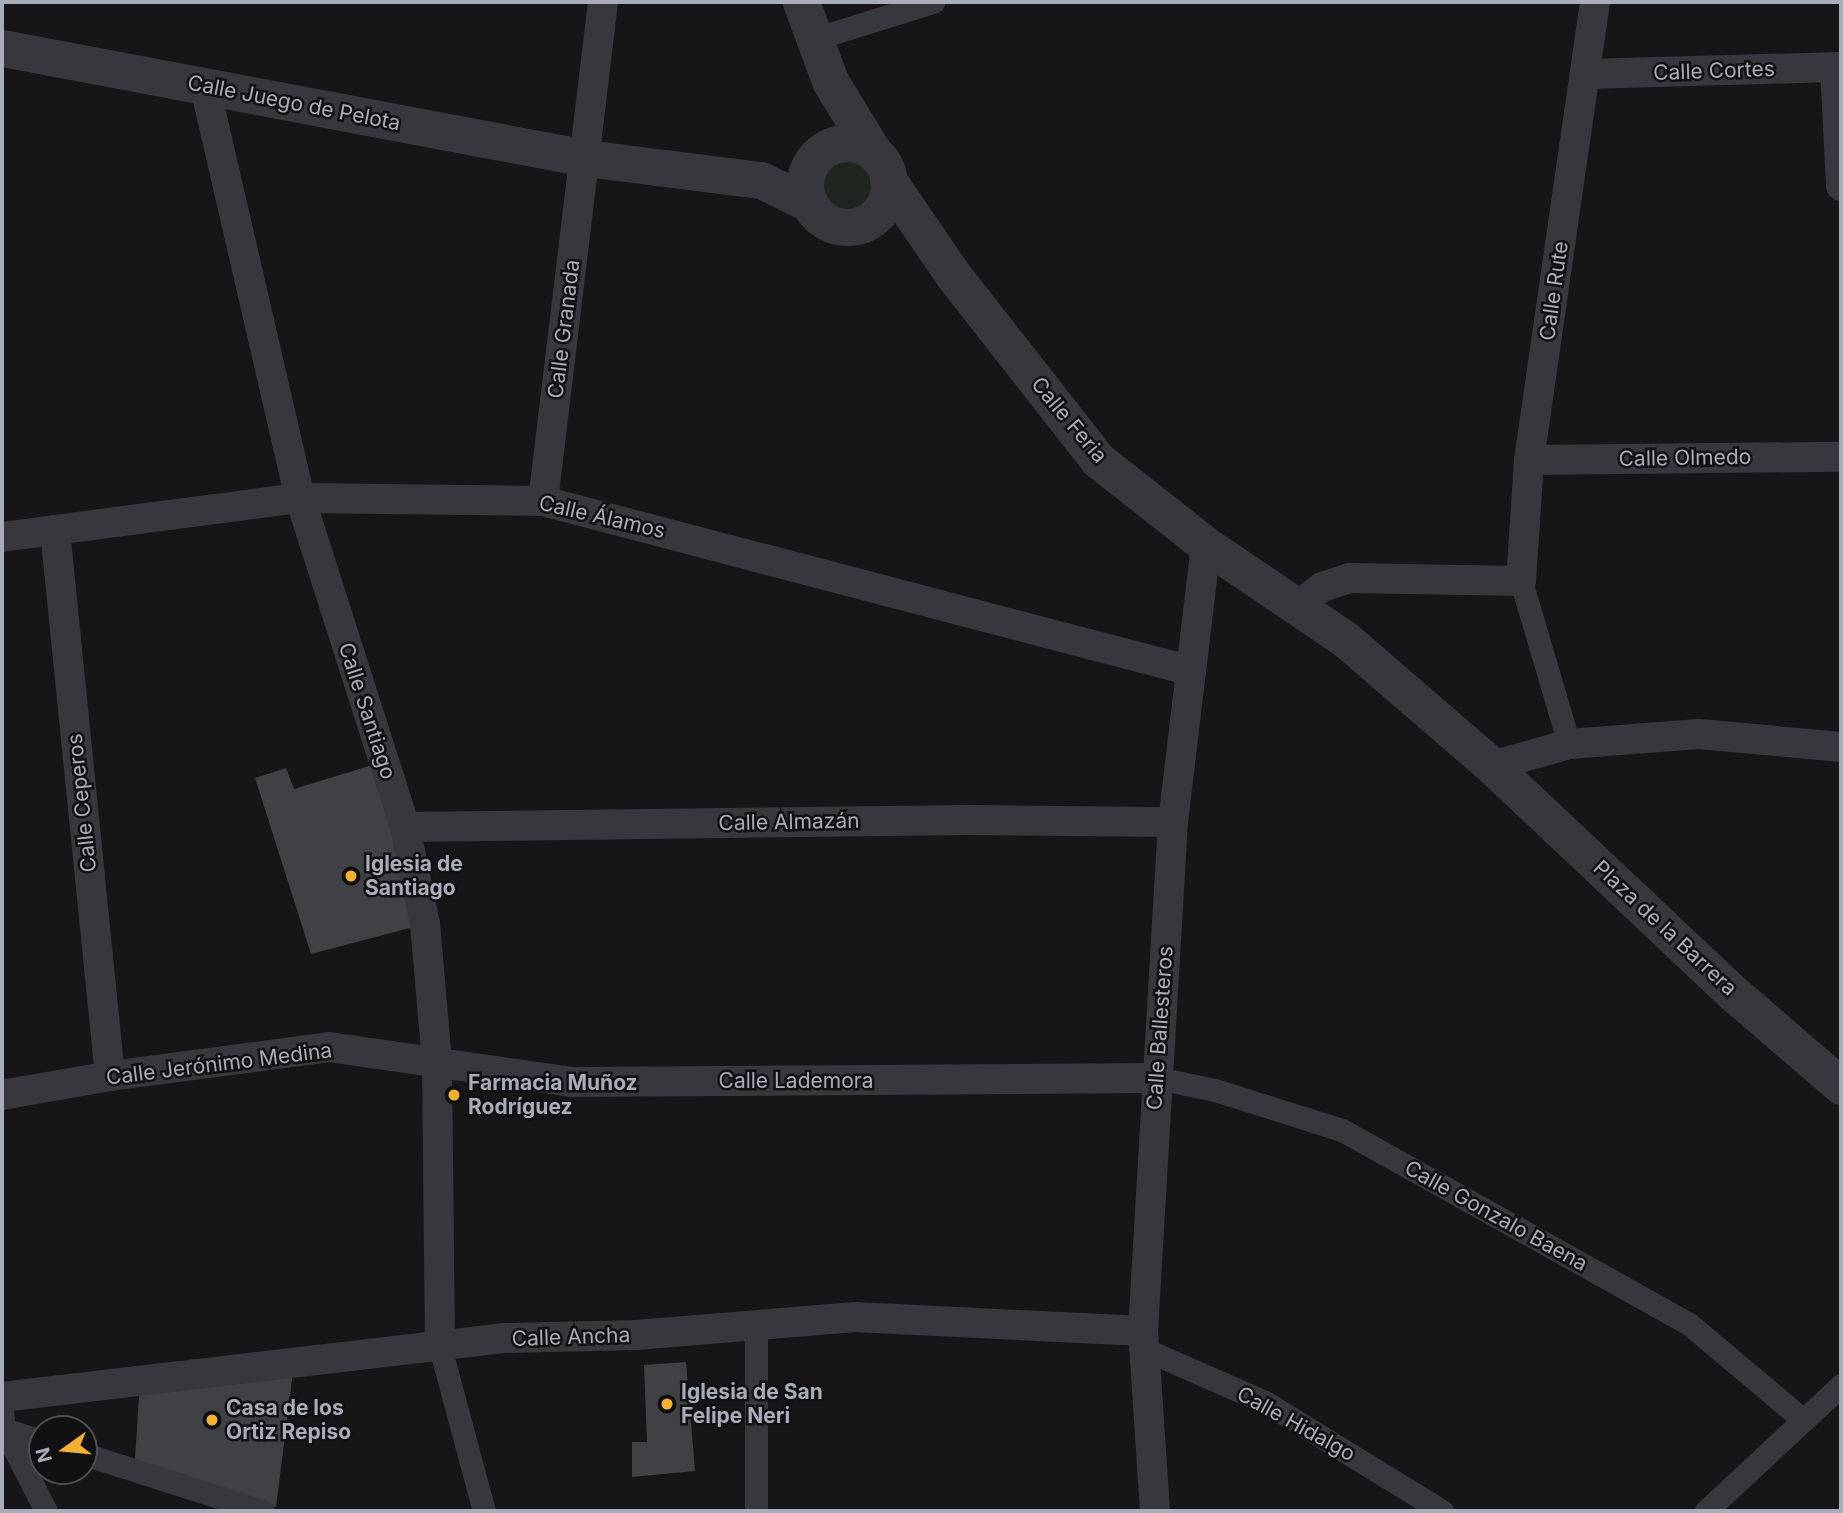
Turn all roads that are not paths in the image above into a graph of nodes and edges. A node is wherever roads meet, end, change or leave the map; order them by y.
1 (603, 2) edge
2 (801, 2) edge
3 (933, 2) edge
4 (1595, 2) edge
5 (814, 38) junction
6 (2, 48) edge
7 (1838, 67) edge
8 (1586, 74) junction
9 (830, 81) junction
10 (205, 87) junction
11 (586, 158) junction
12 (818, 158) junction
13 (881, 167) junction
14 (761, 180) junction
15 (1841, 186) edge
16 (810, 204) junction
17 (868, 222) junction
18 (953, 275) junction
19 (1841, 457) edge
20 (1529, 460) junction
21 (300, 498) junction
22 (543, 501) junction
23 (55, 530) junction
24 (2, 537) edge
25 (1206, 545) junction
26 (1521, 581) junction
27 (1299, 605) junction
28 (1188, 670) junction
29 (1569, 744) junction
30 (1841, 747) edge
31 (1492, 766) junction
32 (1173, 822) junction
33 (405, 827) junction
34 (437, 1062) junction
35 (110, 1076) junction
36 (1157, 1078) junction
37 (1837, 1078) edge
38 (2, 1095) edge
39 (756, 1324) junction
40 (1144, 1340) junction
41 (440, 1347) junction
42 (1841, 1385) edge
43 (2, 1397) edge
44 (1802, 1419) junction
45 (3, 1420) edge
46 (28, 1433) edge
47 (98, 1458) edge
48 (46, 1511) edge
49 (263, 1511) edge
50 (484, 1511) edge
51 (755, 1511) edge
52 (1156, 1511) edge
53 (1441, 1511) edge
54 (1706, 1511) edge

1 - 11 street, Calle Granada
2 - 5 street
3 - 5 street
4 - 8 street, Calle Rute
5 - 9 street
6 - 10 street, Calle Juego de Pelota
7 - 8 street, Calle Cortes
7 - 15 street
8 - 20 street, Calle Rute
9 - 12 street
9 - 13 street, Calle Feria
10 - 11 street, Calle Juego de Pelota
10 - 21 street, Calle Santiago
11 - 14 street, Calle Juego de Pelota
11 - 22 street, Calle Granada
12 - 13 street
12 - 14 street
12 - 16 street
13 - 17 street
13 - 18 street, Calle Feria
14 - 16 street
16 - 17 street
17 - 18 street, Calle Feria
18 - 25 street, Calle Feria
19 - 20 street, Calle Olmedo
20 - 26 street, Calle Rute
21 - 22 street, Calle Álamos
21 - 23 street, Calle Álamos
21 - 33 street, Calle Santiago
22 - 28 street, Calle Álamos
23 - 24 street, Calle Álamos
23 - 35 street, Calle Ceperos
25 - 27 street, Plaza de la Barrera
25 - 28 street, Calle Ballesteros
26 - 27 street
26 - 29 street
27 - 31 street, Plaza de la Barrera
28 - 32 street, Calle Ballesteros
29 - 30 street
29 - 31 street
31 - 37 street, Plaza de la Barrera
32 - 33 street, Calle Almazán
32 - 36 street, Calle Ballesteros
33 - 34 street, Calle Santiago
34 - 35 street, Calle Jerónimo Medina
34 - 36 street, Calle Lademora
34 - 41 street, Calle Santiago
35 - 38 street, Calle Jerónimo Medina
36 - 40 street, Calle Ballesteros
36 - 44 street, Calle Gonzalo Baena
39 - 40 street, Calle Ancha
39 - 41 street, Calle Ancha
39 - 51 street
40 - 52 street, Calle Ballesteros
40 - 53 street, Calle Hidalgo
41 - 43 street, Calle Ancha
41 - 50 street
42 - 44 street
44 - 54 street
45 - 46 street
45 - 48 street
47 - 49 street

